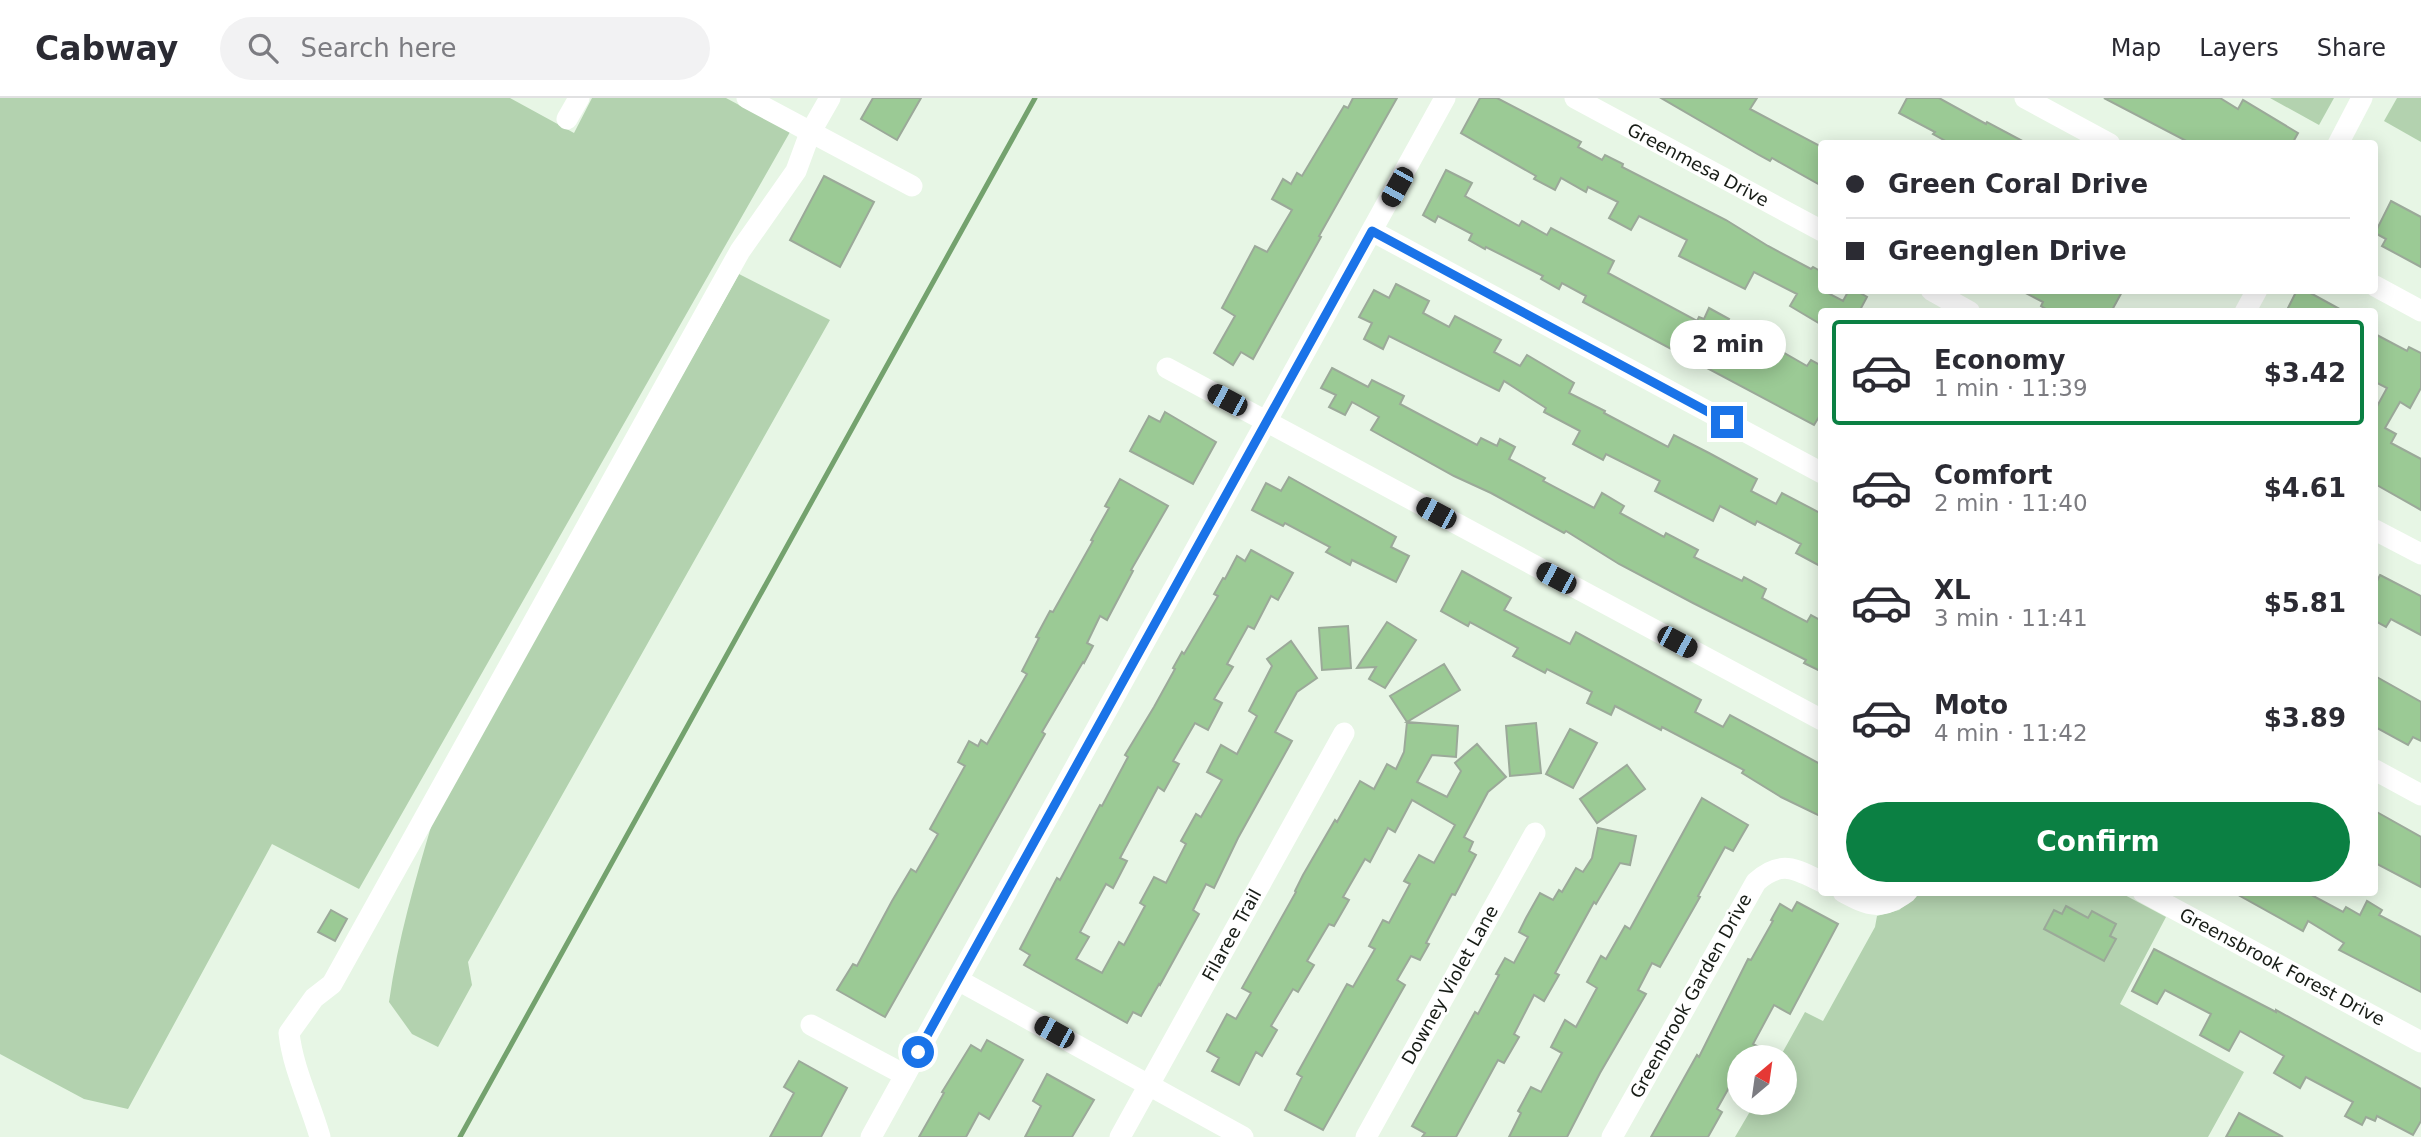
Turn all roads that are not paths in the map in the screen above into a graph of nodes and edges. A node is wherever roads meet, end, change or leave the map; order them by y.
1 (579, 98) edge
2 (747, 98) edge
3 (830, 98) edge
4 (1446, 98) edge
5 (1575, 98) edge
6 (2025, 98) edge
7 (2362, 98) edge
8 (567, 119) dead end
9 (810, 133) junction
10 (2103, 140) edge
11 (2339, 140) edge
12 (912, 186) dead end
13 (1818, 229) edge
14 (1372, 231) junction
15 (2378, 288) edge
16 (1938, 294) edge
17 (1963, 308) edge
18 (2421, 311) edge
19 (1167, 368) dead end
20 (1267, 422) junction
21 (1818, 470) edge
22 (2378, 532) edge
23 (2421, 554) edge
24 (1818, 718) edge
25 (1344, 733) dead end
26 (2378, 772) edge
27 (2421, 795) edge
28 (1535, 833) dead end
29 (1818, 879) edge
30 (1852, 896) edge
31 (1900, 896) edge
32 (2150, 896) edge
33 (958, 980) junction
34 (811, 1025) dead end
35 (2421, 1042) edge
36 (905, 1075) junction
37 (1149, 1084) junction
38 (320, 1137) edge
39 (871, 1137) edge
40 (1120, 1137) edge
41 (1243, 1137) edge
42 (1366, 1137) edge
43 (1612, 1137) edge

1 - 8 street
2 - 9 street
3 - 9 street
4 - 14 street
5 - 13 street, Greenmesa Drive
6 - 10 street
7 - 11 street
9 - 12 street
9 - 38 street
14 - 20 street
14 - 21 street
15 - 18 street
16 - 17 street
19 - 20 street
20 - 24 street
20 - 33 street
22 - 23 street
25 - 37 street, Filaree Trail
26 - 27 street
28 - 42 street, Downey Violet Lane
29 - 43 street, Greenbrook Garden Drive
30 - 31 street
32 - 35 street, Greensbrook Forest Drive
33 - 36 street
33 - 37 street
34 - 36 street
36 - 39 street
37 - 40 street, Filaree Trail
37 - 41 street

